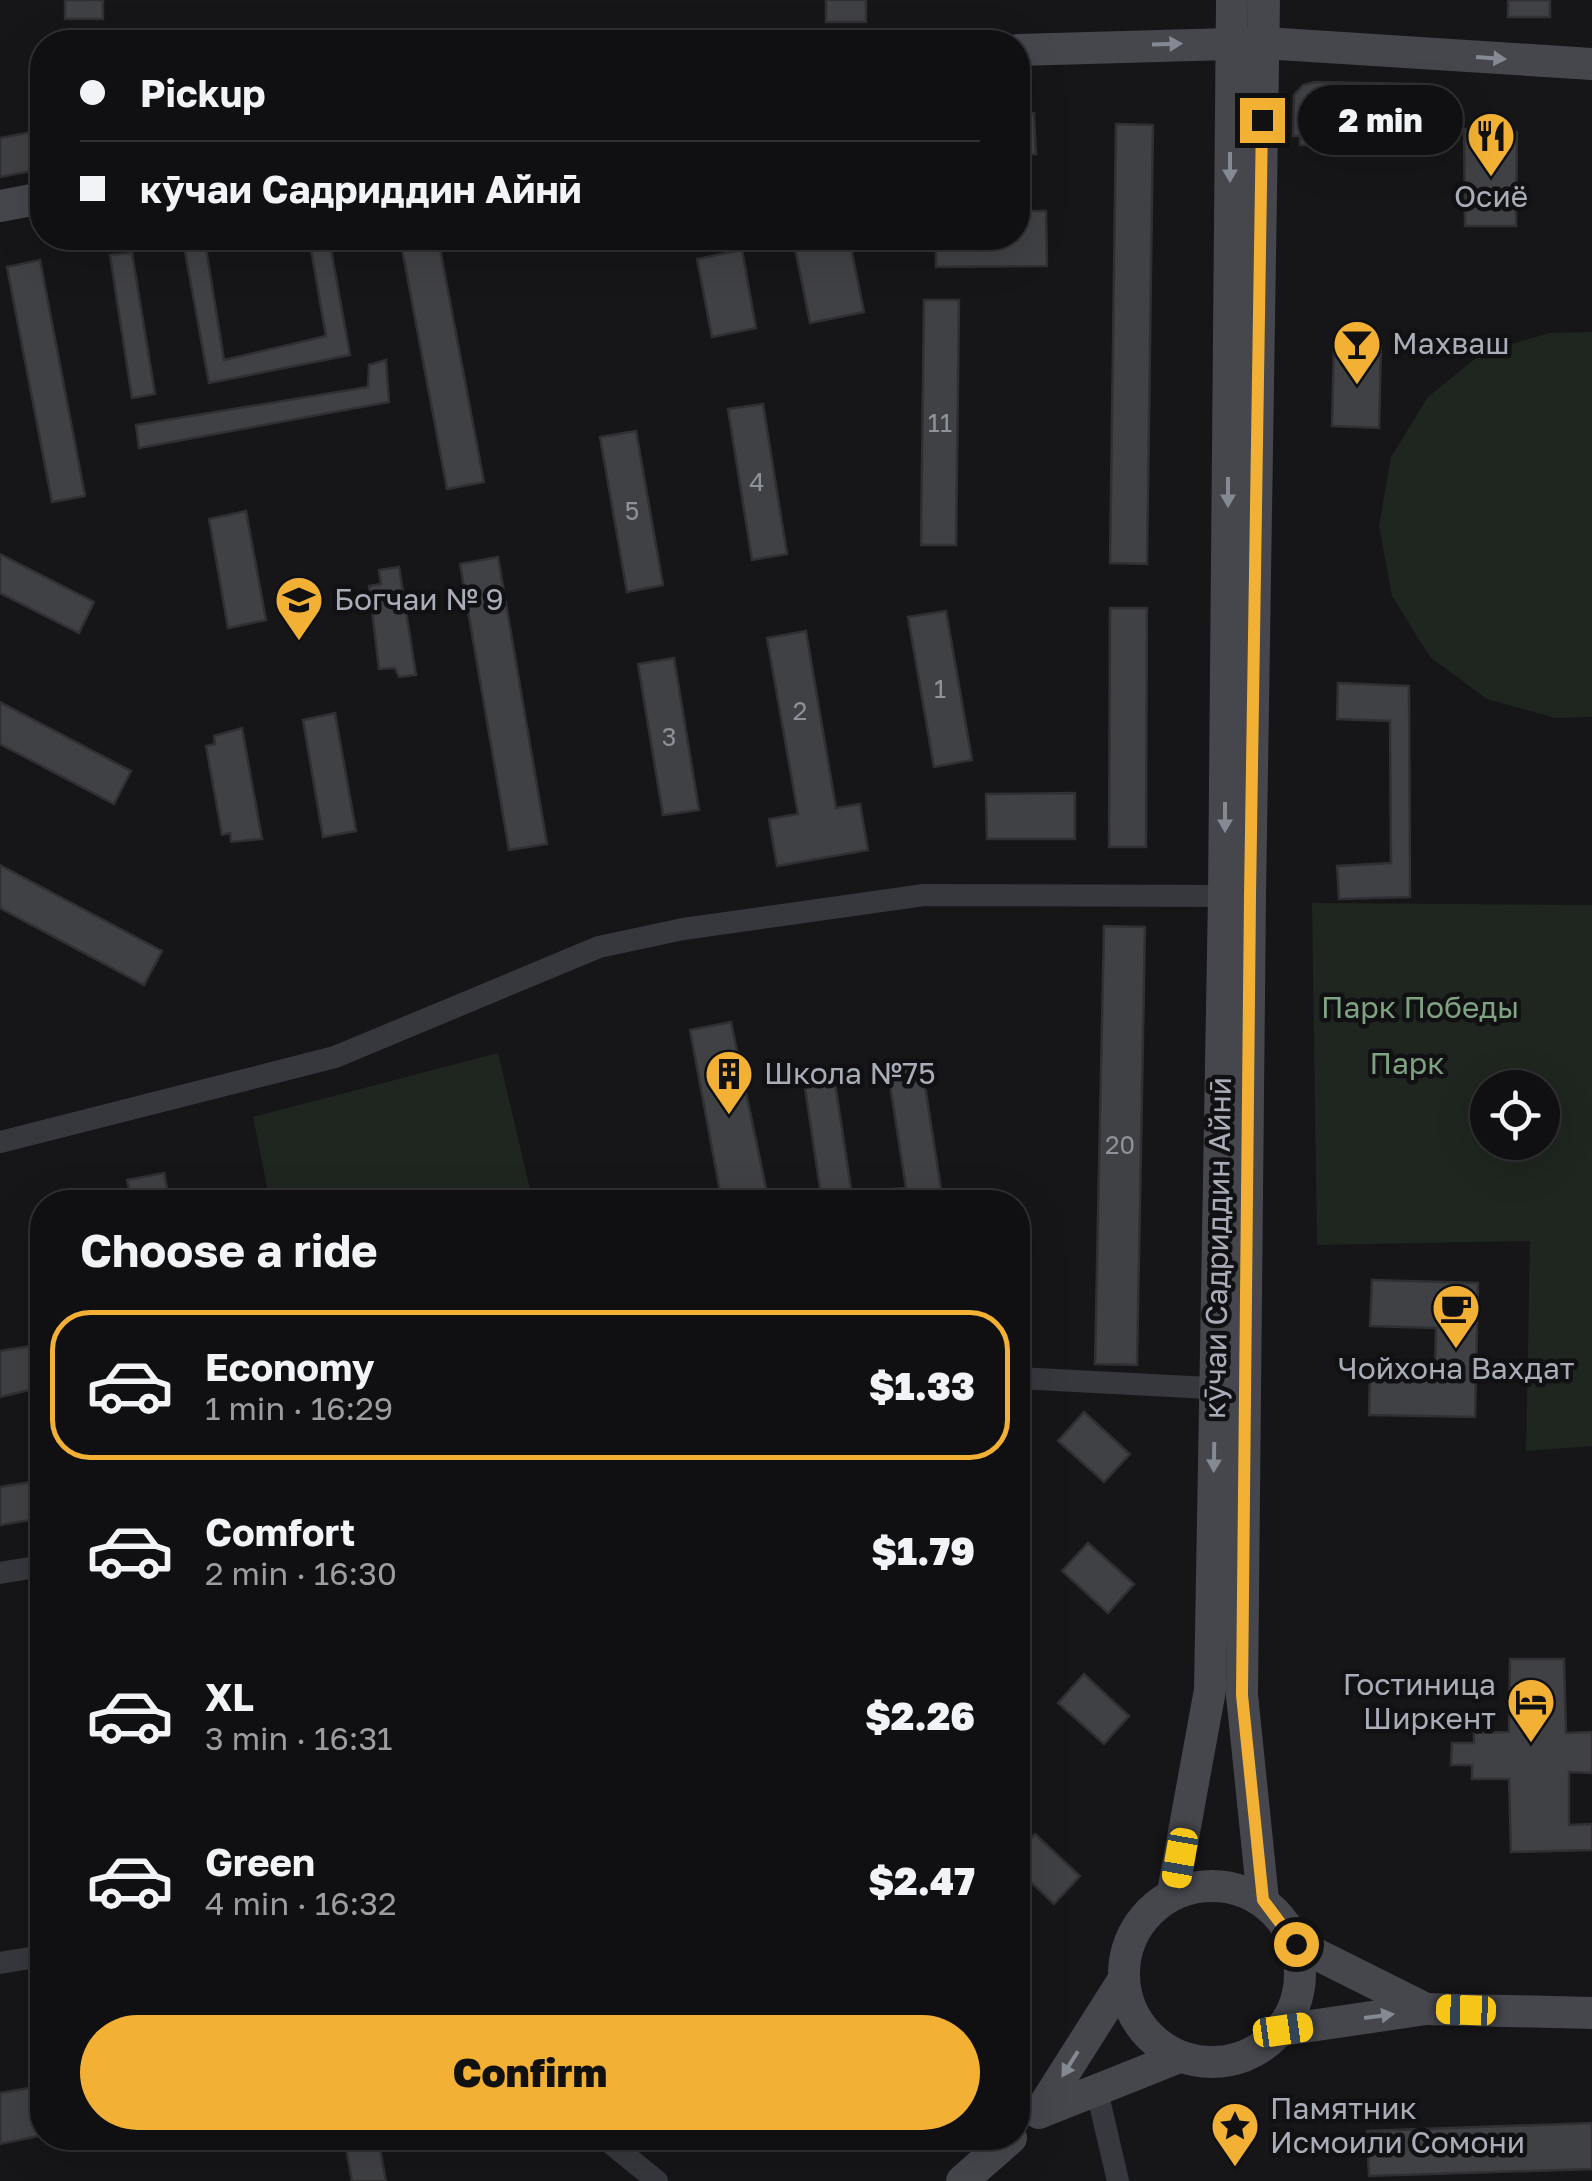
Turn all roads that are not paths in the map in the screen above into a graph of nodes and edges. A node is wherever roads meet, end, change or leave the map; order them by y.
1 (1232, 0) edge
2 (1264, 0) edge
3 (1248, 43) junction
4 (1030, 50) edge
5 (1592, 64) edge
6 (30, 200) edge
7 (0, 206) edge
8 (1237, 896) junction
9 (0, 1142) edge
10 (1030, 1379) edge
11 (1231, 1389) junction
12 (30, 1568) edge
13 (0, 1573) edge
14 (1174, 1892) junction
15 (1263, 1900) junction
16 (1296, 1944) junction
17 (30, 1958) edge
18 (0, 1963) edge
19 (1122, 1982) junction
20 (1426, 2009) junction
21 (1592, 2013) edge
22 (1283, 2030) junction
23 (1177, 2058) junction
24 (1096, 2091) junction
25 (1030, 2115) edge
26 (1030, 2124) edge
27 (619, 2150) edge
28 (997, 2150) edge
29 (657, 2181) edge
30 (962, 2181) edge
31 (1118, 2181) edge

1 - 3 street, кӯчаи Садриддин Айнӣ
2 - 3 street, кӯчаи Садриддин Айнӣ
4 -> 3 street
3 -> 5 street
3 - 8 street, кӯчаи Садриддин Айнӣ
6 - 7 street
8 - 9 street
8 - 11 street, кӯчаи Садриддин Айнӣ
10 - 11 street
11 -> 14 street, кӯчаи Садриддин Айнӣ
11 - 15 street, кӯчаи Садриддин Айнӣ
12 - 13 street
14 - 15 street
14 - 19 street
15 - 16 street
16 - 20 street
16 - 22 street
17 - 18 street
19 - 23 street
19 -> 25 street
20 - 21 street
22 -> 20 street
22 - 23 street
23 - 24 street
24 - 26 street
24 - 31 street
27 - 29 street
28 - 30 street

